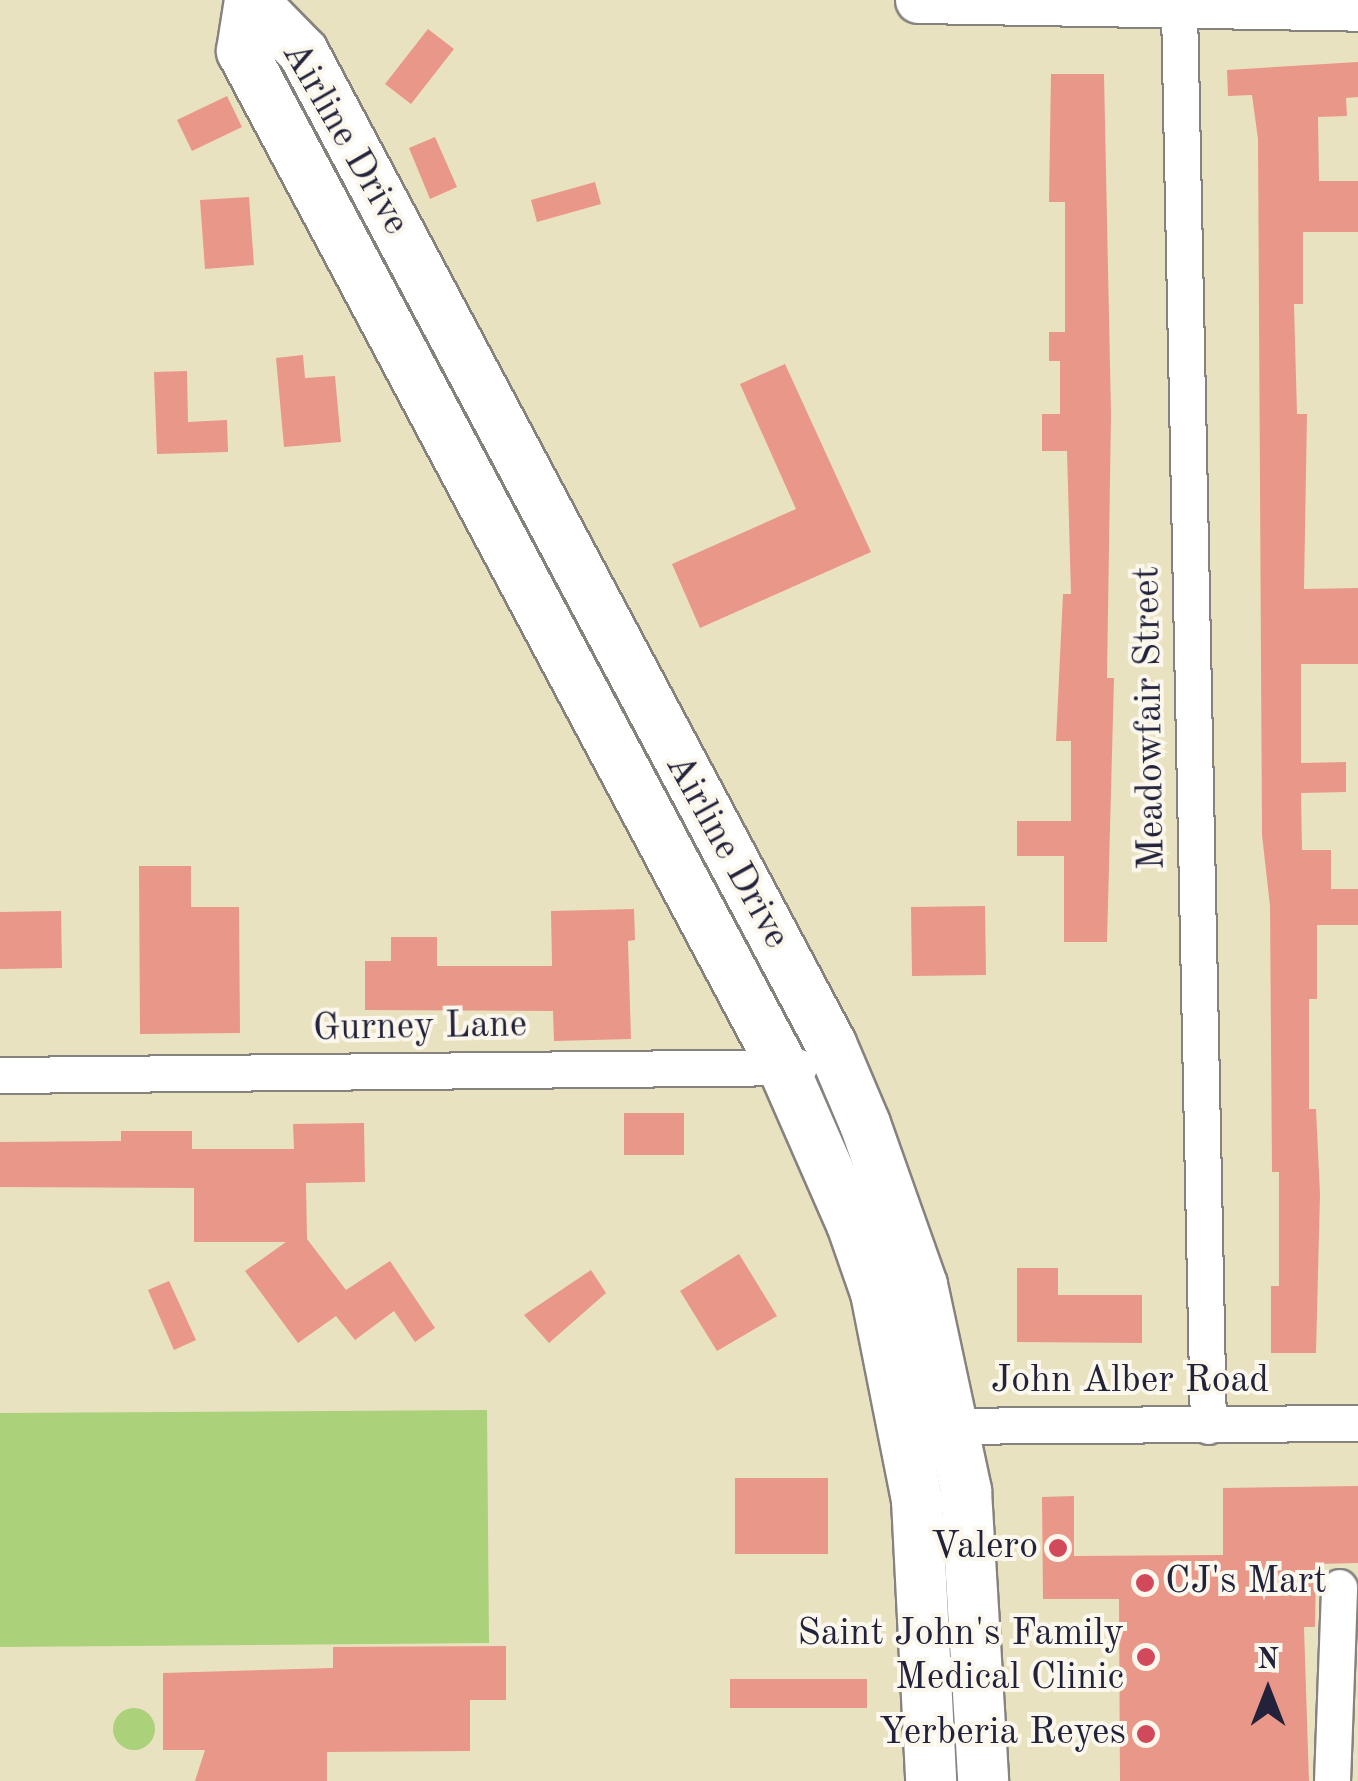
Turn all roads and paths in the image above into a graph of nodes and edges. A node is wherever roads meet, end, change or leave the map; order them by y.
1 (251, 0) edge
2 (918, 0) edge
3 (1179, 8) junction
4 (1358, 8) edge
5 (603, 617) junction
6 (553, 641) junction
7 (783, 1067) junction
8 (841, 1068) junction
9 (0, 1075) edge
10 (1358, 1423) edge
11 (954, 1425) junction
12 (1208, 1426) junction
13 (902, 1428) junction
14 (1338, 1587) dead end
15 (1346, 1710) edge
16 (931, 1781) edge
17 (984, 1781) edge
18 (1332, 1781) edge

1 - 5 main road, Airline Drive
1 - 6 main road, Airline Drive
2 - 3 street
3 - 4 street
3 - 12 street, Meadowfair Street
5 - 6 main road
5 - 8 main road, Airline Drive
6 - 7 main road, Airline Drive
7 - 8 street, Gurney Lane
7 - 9 street, Gurney Lane
7 - 13 main road, Airline Drive
8 - 11 main road, Airline Drive
10 - 12 street, John Alber Road
11 - 12 street, John Alber Road
11 - 13 street, John Alber Road
11 - 17 main road, Airline Drive
13 - 16 main road, Airline Drive
14 - 15 street
15 - 18 street

